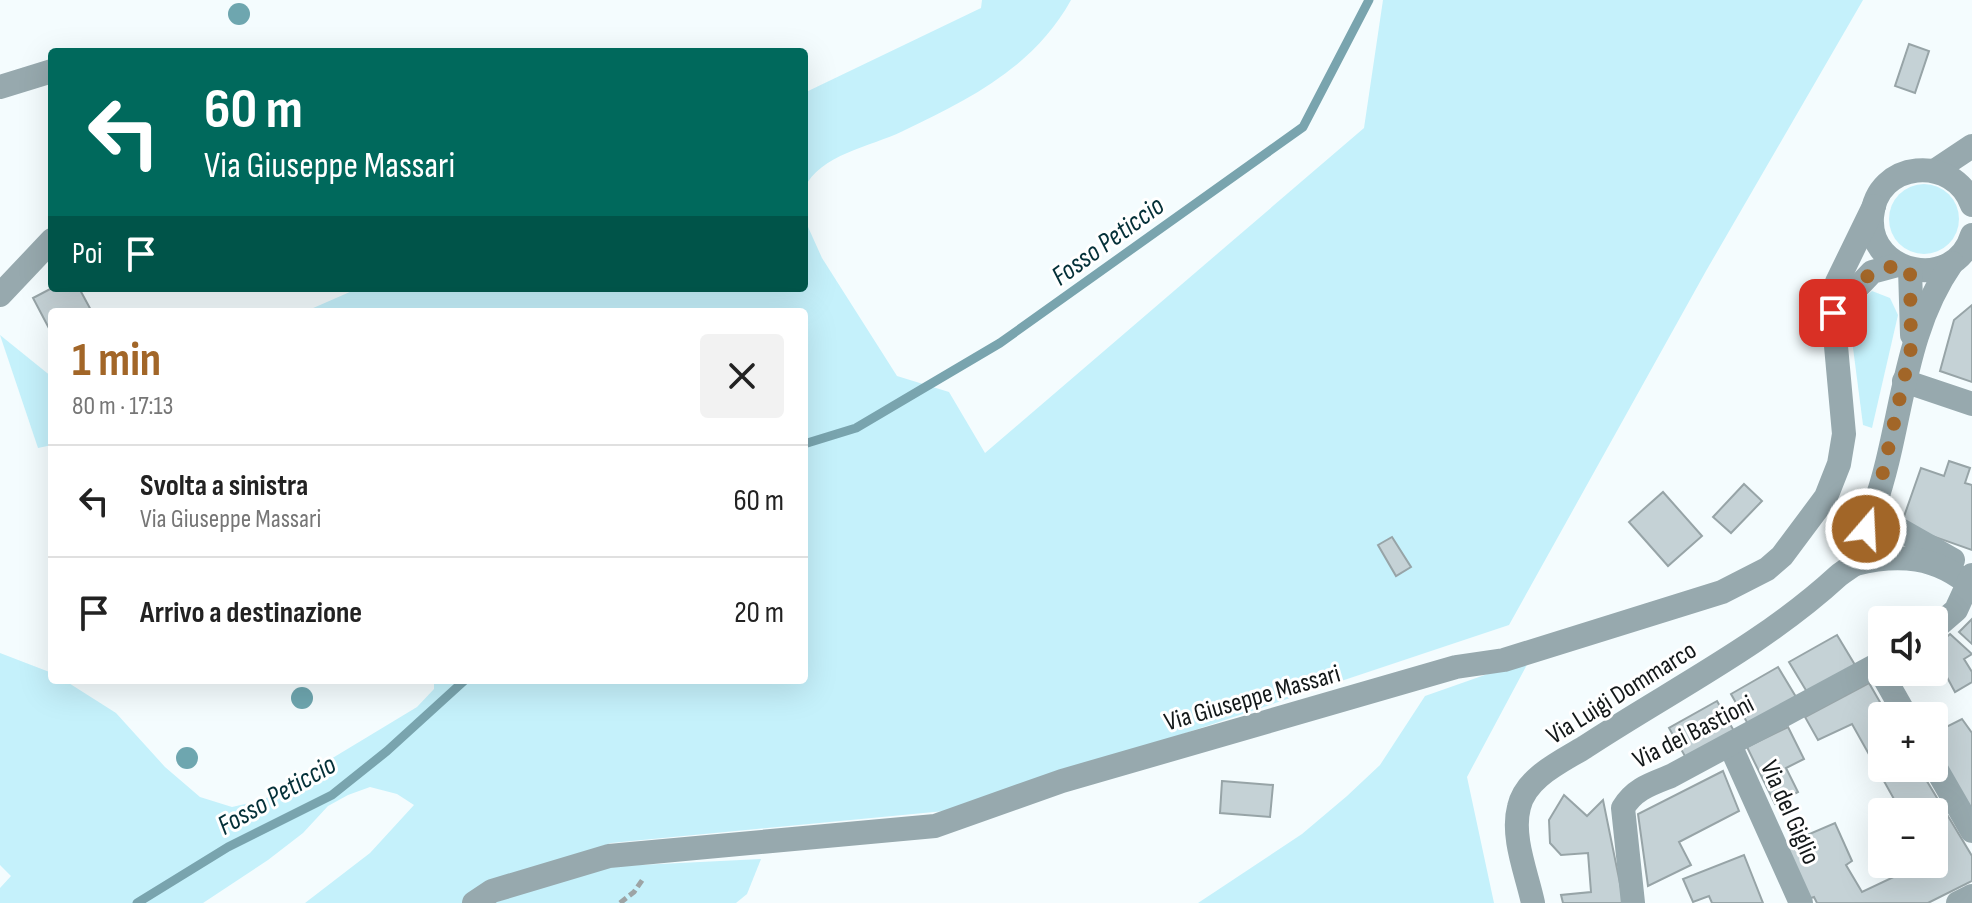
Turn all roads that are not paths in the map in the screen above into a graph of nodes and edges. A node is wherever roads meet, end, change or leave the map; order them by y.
1 (48, 72) edge
2 (0, 87) edge
3 (1972, 146) edge
4 (1936, 170) junction
5 (1966, 190) edge
6 (1972, 205) edge
7 (1874, 206) junction
8 (48, 244) edge
9 (1964, 251) edge
10 (1904, 267) junction
11 (0, 295) edge
12 (1833, 313) junction
13 (1911, 348) junction
14 (1904, 381) junction
15 (1972, 404) edge
16 (1880, 504) junction
17 (1848, 569) junction
18 (1971, 579) edge
19 (1948, 617) edge
20 (1868, 670) edge
21 (1730, 745) junction
22 (1944, 782) edge
23 (1972, 831) edge
24 (1972, 896) edge
25 (474, 903) edge
26 (1533, 903) edge
27 (1633, 903) edge
28 (1801, 903) edge
29 (1958, 903) edge

1 - 2 street
3 - 4 street
4 - 5 street
4 - 7 street, Via Giuseppe Massari
5 - 6 street
7 - 10 street
7 - 12 street, Via Giuseppe Massari
8 - 11 street
9 - 10 street
9 - 13 street, Via Luigi Dommarco
10 - 12 street
10 - 13 street, Via Luigi Dommarco
12 - 25 street, Via Giuseppe Massari
13 - 14 street, Via Luigi Dommarco
14 - 15 street
14 - 16 street, Via Luigi Dommarco
16 - 17 street, Via Luigi Dommarco
16 - 18 street
17 - 18 street
17 - 26 street, Via Luigi Dommarco
18 - 19 street
20 - 21 street, Via dei Bastioni
21 - 27 street, Via dei Bastioni
21 - 28 street, Via del Giglio
22 - 23 street
24 - 29 street

